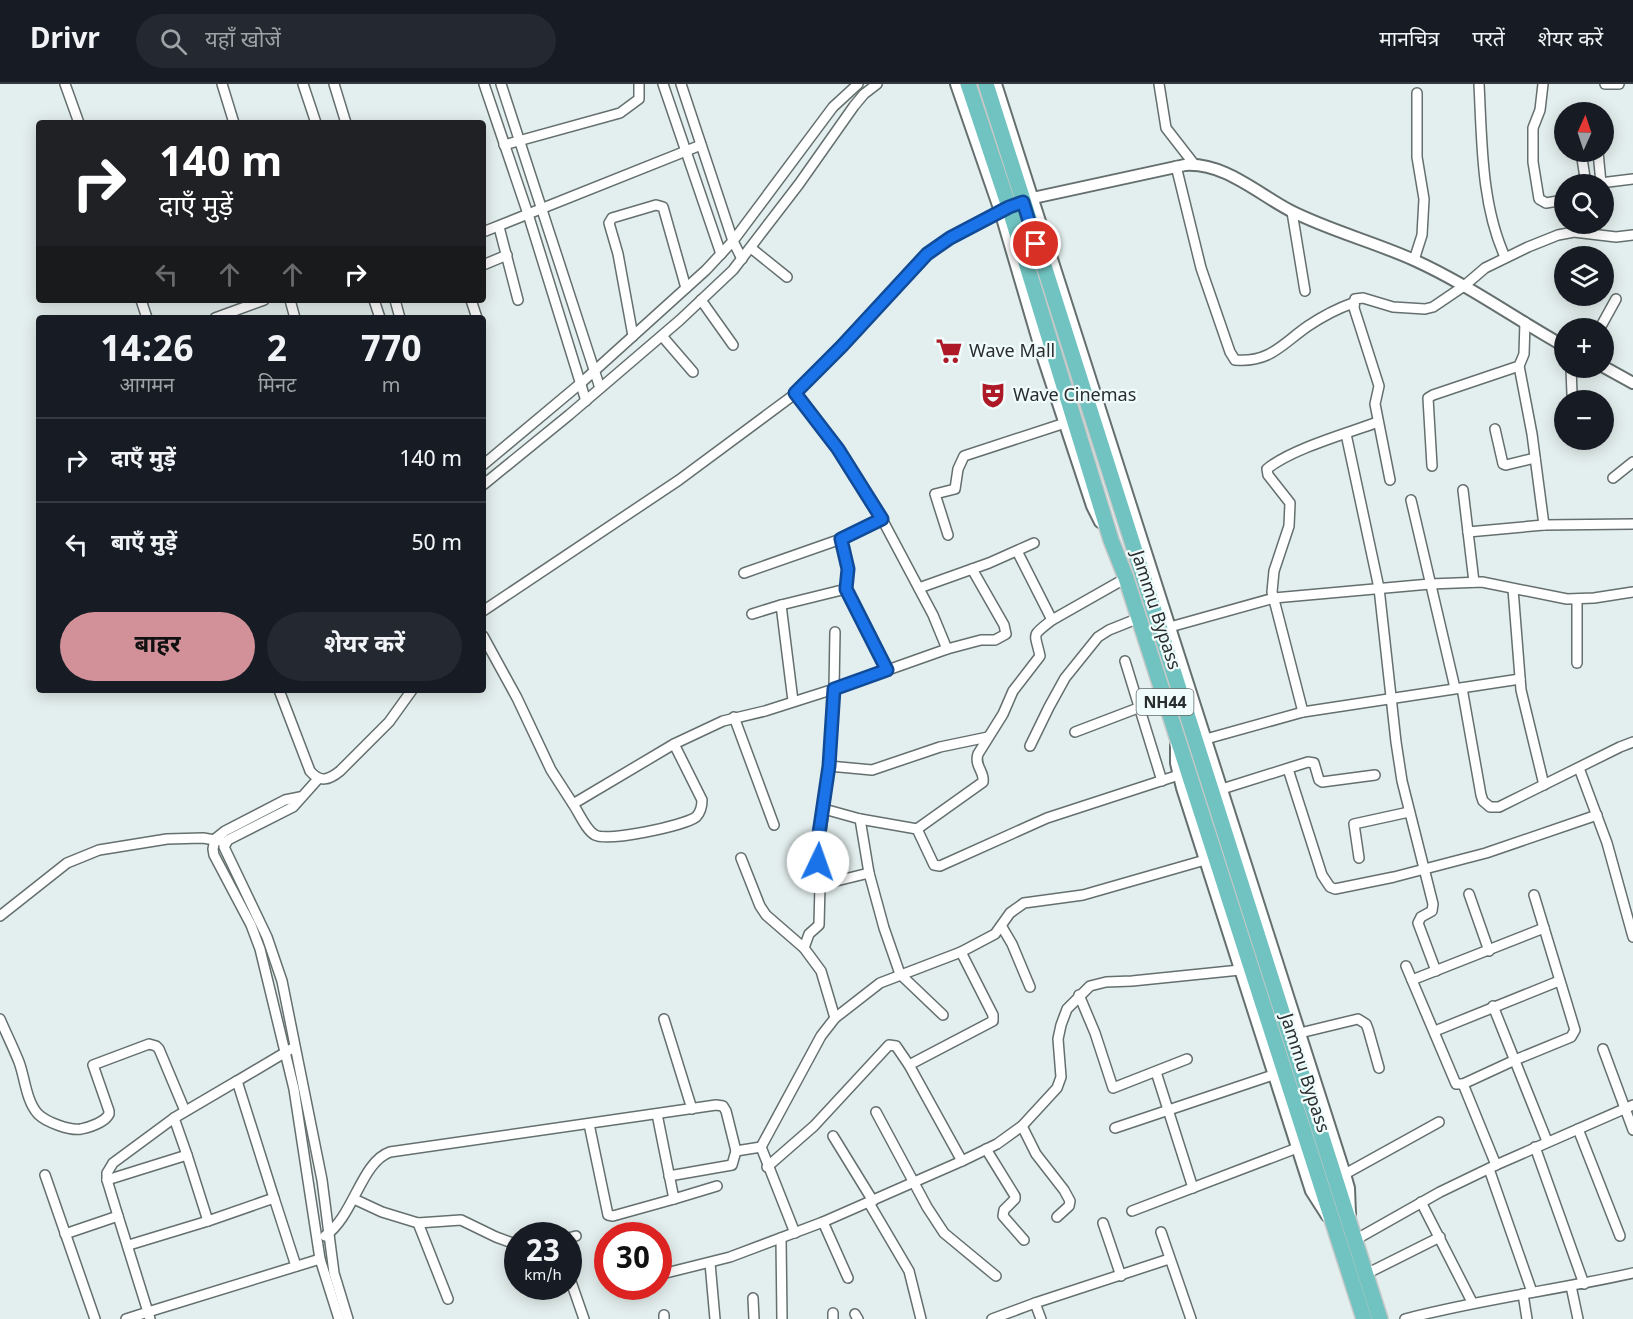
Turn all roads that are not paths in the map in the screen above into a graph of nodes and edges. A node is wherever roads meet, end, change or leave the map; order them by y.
1 (65, 84) edge
2 (222, 84) edge
3 (303, 84) edge
4 (334, 84) edge
5 (486, 84) edge
6 (501, 84) edge
7 (639, 84) edge
8 (663, 84) edge
9 (681, 84) edge
10 (858, 84) edge
11 (877, 84) edge
12 (956, 84) edge
13 (968, 84) edge
14 (986, 84) edge
15 (996, 84) edge
16 (1159, 84) edge
17 (1479, 84) edge
18 (1542, 84) edge
19 (1605, 84) edge
20 (1619, 84) edge
21 (1417, 93) dead end
22 (859, 101) junction
23 (78, 120) edge
24 (233, 120) edge
25 (315, 120) edge
26 (345, 120) edge
27 (520, 140) junction
28 (504, 145) junction
29 (701, 145) junction
30 (686, 150) junction
31 (1194, 164) junction
32 (1176, 166) junction
33 (1633, 179) edge
34 (1614, 182) edge
35 (1554, 202) edge
36 (1016, 204) junction
37 (543, 208) junction
38 (1292, 212) junction
39 (528, 214) junction
40 (499, 227) junction
41 (486, 231) edge
42 (1633, 235) edge
43 (733, 242) junction
44 (751, 249) junction
45 (721, 254) junction
46 (507, 255) junction
47 (1505, 257) junction
48 (742, 259) junction
49 (1414, 260) junction
50 (486, 264) edge
51 (787, 277) dead end
52 (1464, 286) junction
53 (686, 288) junction
54 (1305, 291) dead end
55 (1616, 299) dead end
56 (518, 300) dead end
57 (701, 300) junction
58 (256, 303) edge
59 (1353, 303) junction
60 (223, 315) edge
61 (1606, 318) edge
62 (1525, 322) junction
63 (633, 336) junction
64 (662, 336) junction
65 (1554, 340) edge
66 (733, 345) dead end
67 (1519, 366) junction
68 (595, 370) junction
69 (693, 372) dead end
70 (1614, 373) edge
71 (581, 383) junction
72 (1633, 383) edge
73 (600, 388) junction
74 (795, 393) junction
75 (586, 401) junction
76 (1378, 422) junction
77 (1065, 423) junction
78 (1495, 429) dead end
79 (1346, 434) junction
80 (1535, 458) junction
81 (486, 462) edge
82 (1633, 462) edge
83 (1432, 466) dead end
84 (1613, 478) dead end
85 (1390, 480) dead end
86 (486, 483) edge
87 (1463, 490) dead end
88 (1411, 500) dead end
89 (882, 519) junction
90 (1633, 524) edge
91 (1544, 525) junction
92 (1468, 532) junction
93 (948, 535) dead end
94 (841, 539) junction
95 (1111, 540) junction
96 (1034, 543) dead end
97 (1017, 551) junction
98 (972, 569) junction
99 (744, 573) dead end
100 (1126, 578) junction
101 (1474, 582) junction
102 (1430, 584) junction
103 (919, 588) junction
104 (1379, 588) junction
105 (846, 589) junction
106 (1513, 590) junction
107 (1633, 592) edge
108 (1274, 598) junction
109 (1577, 599) junction
110 (781, 605) junction
111 (486, 609) edge
112 (752, 614) dead end
113 (1139, 618) junction
114 (1052, 620) junction
115 (1170, 627) junction
116 (835, 632) dead end
117 (486, 641) edge
118 (947, 649) junction
119 (1125, 661) dead end
120 (1577, 663) dead end
121 (887, 670) junction
122 (1520, 679) junction
123 (1459, 688) junction
124 (834, 689) junction
125 (280, 693) edge
126 (410, 693) edge
127 (1392, 698) junction
128 (793, 701) junction
129 (1138, 708) junction
130 (1304, 712) junction
131 (734, 717) junction
132 (1075, 732) dead end
133 (988, 737) junction
134 (1206, 739) junction
135 (1633, 742) edge
136 (674, 744) junction
137 (1030, 746) dead end
138 (829, 766) junction
139 (1579, 768) junction
140 (1288, 769) junction
141 (1183, 774) junction
142 (1375, 775) dead end
143 (318, 778) junction
144 (1162, 781) junction
145 (1544, 786) junction
146 (1222, 789) junction
147 (300, 797) junction
148 (573, 804) junction
149 (824, 809) junction
150 (1409, 812) junction
151 (1597, 815) junction
152 (860, 819) junction
153 (774, 825) dead end
154 (917, 829) junction
155 (215, 839) junction
156 (226, 843) junction
157 (741, 858) dead end
158 (1359, 858) dead end
159 (1205, 860) junction
160 (1424, 870) junction
161 (869, 873) junction
162 (820, 885) junction
163 (1469, 894) dead end
164 (1534, 895) dead end
165 (0, 916) edge
166 (1002, 927) junction
167 (1544, 928) junction
168 (1633, 937) edge
169 (804, 948) junction
170 (1489, 951) junction
171 (961, 952) junction
172 (1406, 966) dead end
173 (1240, 970) junction
174 (1436, 972) junction
175 (900, 974) junction
176 (1412, 980) junction
177 (1558, 981) junction
178 (1030, 987) dead end
179 (1079, 995) junction
180 (1493, 1006) junction
181 (944, 1016) dead end
182 (835, 1018) junction
183 (0, 1019) edge
184 (664, 1019) dead end
185 (1435, 1031) junction
186 (1300, 1033) junction
187 (296, 1046) junction
188 (1603, 1049) dead end
189 (286, 1052) junction
190 (1186, 1059) dead end
191 (1515, 1060) junction
192 (909, 1065) junction
193 (1378, 1068) dead end
194 (1156, 1072) junction
195 (1273, 1075) junction
196 (237, 1081) junction
197 (1463, 1084) junction
198 (183, 1105) junction
199 (1629, 1107) edge
200 (692, 1109) junction
201 (1168, 1109) junction
202 (876, 1112) dead end
203 (657, 1114) junction
204 (174, 1118) junction
205 (1439, 1122) dead end
206 (589, 1124) junction
207 (1022, 1126) junction
208 (1115, 1128) dead end
209 (1578, 1129) junction
210 (1633, 1130) edge
211 (833, 1136) dead end
212 (1547, 1141) junction
213 (760, 1147) junction
214 (1535, 1147) junction
215 (1296, 1148) junction
216 (986, 1149) junction
217 (736, 1152) junction
218 (187, 1155) junction
219 (318, 1157) junction
220 (305, 1161) junction
221 (962, 1161) junction
222 (768, 1167) junction
223 (1492, 1167) junction
224 (45, 1174) dead end
225 (1345, 1174) junction
226 (669, 1176) junction
227 (107, 1180) junction
228 (914, 1182) junction
229 (717, 1186) dead end
230 (1193, 1188) junction
231 (274, 1198) junction
232 (674, 1198) junction
233 (354, 1199) junction
234 (871, 1202) junction
235 (1421, 1202) junction
236 (1132, 1211) dead end
237 (118, 1216) junction
238 (1057, 1217) dead end
239 (208, 1221) junction
240 (823, 1222) junction
241 (1349, 1222) junction
242 (418, 1223) junction
243 (1103, 1223) dead end
244 (1333, 1224) junction
245 (1161, 1232) dead end
246 (795, 1233) junction
247 (65, 1234) junction
248 (327, 1234) junction
249 (1620, 1236) dead end
250 (1440, 1237) junction
251 (781, 1238) junction
252 (317, 1240) junction
253 (1024, 1240) dead end
254 (1355, 1240) junction
255 (504, 1241) edge
256 (129, 1245) junction
257 (1169, 1258) junction
258 (320, 1259) junction
259 (710, 1263) junction
260 (296, 1266) junction
261 (672, 1272) edge
262 (1633, 1273) edge
263 (1366, 1274) junction
264 (996, 1276) dead end
265 (1120, 1276) junction
266 (848, 1278) dead end
267 (1584, 1284) junction
268 (1571, 1286) junction
269 (1528, 1293) junction
270 (753, 1298) dead end
271 (448, 1299) dead end
272 (577, 1300) edge
273 (1472, 1302) junction
274 (1035, 1303) junction
275 (149, 1315) edge
276 (95, 1319) edge
277 (126, 1319) edge
278 (339, 1319) edge
279 (348, 1319) edge
280 (584, 1319) edge
281 (715, 1319) edge
282 (754, 1319) edge
283 (782, 1319) edge
284 (921, 1319) edge
285 (992, 1319) edge
286 (1041, 1319) edge
287 (1191, 1319) edge
288 (1364, 1319) edge
289 (1380, 1319) edge
290 (1404, 1319) edge
291 (1527, 1319) edge
292 (1578, 1319) edge

1 - 23 street
2 - 24 street
3 - 25 street
4 - 26 street
5 - 28 street
6 - 27 street
7 - 27 street
8 - 30 street
9 - 29 street
10 - 22 street
10 - 43 street
11 - 22 street
12 - 36 street
13 - 36 highway, Jammu Bypass / NH44
14 - 36 highway, Jammu Bypass / NH44
15 - 36 street
16 - 31 street
17 - 47 street
18 - 35 street
19 - 20 street
21 - 49 street
22 - 44 street
27 - 28 street
27 - 37 street
28 - 39 street
29 - 30 street
29 - 43 street
30 - 37 street
30 - 45 street
31 - 32 street
31 - 38 street
32 - 36 street
32 - 59 street
33 - 34 street
36 - 74 street
36 - 77 street
36 - 95 highway, Jammu Bypass / NH44
36 - 115 street
36 - 241 highway, Jammu Bypass / NH44
37 - 39 street
37 - 68 street
38 - 49 street
38 - 54 street
39 - 40 street
39 - 71 street
40 - 41 street
40 - 46 street
42 - 47 street
43 - 45 street
43 - 48 street
44 - 48 street
44 - 51 street
45 - 53 street
46 - 50 street
46 - 56 street
47 - 52 street
48 - 57 street
49 - 52 street
52 - 59 street
52 - 62 street
53 - 63 street
53 - 63 street
55 - 61 street
57 - 64 street
57 - 66 street
58 - 60 street
59 - 76 street
62 - 65 street
62 - 67 street
63 - 68 street
64 - 69 street
64 - 73 street
67 - 80 street
67 - 83 street
68 - 71 street
68 - 73 street
70 - 72 street
71 - 75 street
71 - 81 street
73 - 75 street
74 - 89 street
74 - 111 street
75 - 86 street
76 - 79 street
76 - 85 street
77 - 93 street
77 - 95 street
78 - 80 street
79 - 104 street
79 - 108 street
80 - 91 street
82 - 84 street
87 - 92 street
88 - 102 street
89 - 94 street
89 - 103 street
90 - 91 street
91 - 92 street
92 - 101 street
94 - 99 street
94 - 105 street
95 - 100 highway, Jammu Bypass / NH44
96 - 97 street
97 - 98 street
97 - 114 street
98 - 103 street
98 - 118 street
100 - 113 highway, Jammu Bypass / NH44
100 - 114 street
101 - 102 street
101 - 106 street
102 - 104 street
102 - 123 street
103 - 118 street
104 - 108 street
104 - 127 street
105 - 110 street
105 - 121 street
106 - 109 street
106 - 122 street
107 - 109 street
108 - 115 street
108 - 130 street
109 - 120 street
110 - 112 street
110 - 128 street
113 - 137 street
113 - 141 highway, Jammu Bypass / NH44
114 - 133 street
115 - 134 street
116 - 124 street
117 - 148 street
118 - 121 street
119 - 129 street
121 - 124 street
122 - 123 street
122 - 145 street
123 - 127 street
123 - 145 street
124 - 128 street
124 - 138 street
125 - 143 street
126 - 143 street
127 - 130 street
127 - 150 street
128 - 131 street
129 - 132 street
129 - 144 street
130 - 134 street
131 - 136 street
131 - 153 street
133 - 138 street
133 - 154 street
134 - 146 street
135 - 139 street
136 - 148 street
136 - 148 street
138 - 149 street
139 - 145 street
139 - 151 street
140 - 142 street
140 - 146 street
140 - 160 street
141 - 144 street
141 - 159 street
141 - 244 highway, Jammu Bypass / NH44
143 - 147 street
144 - 154 street
146 - 186 street
147 - 155 street
147 - 156 street
149 - 152 street
149 - 162 street
150 - 158 street
150 - 160 street
151 - 160 street
151 - 168 street
152 - 154 street
152 - 161 street
155 - 156 street
155 - 165 street
155 - 189 street
156 - 187 street
157 - 169 street
159 - 166 street
159 - 173 street
160 - 174 street
161 - 162 street
161 - 175 street
162 - 169 street
163 - 170 street
164 - 167 street
166 - 171 street
166 - 178 street
167 - 170 street
167 - 177 street
169 - 182 street
170 - 174 street
171 - 175 street
171 - 192 street
172 - 176 street
173 - 179 street
173 - 195 street
174 - 176 street
175 - 181 street
175 - 182 street
176 - 185 street
177 - 180 street
177 - 191 street
179 - 194 street
179 - 207 street
180 - 185 street
180 - 191 street
182 - 213 street
183 - 198 street
184 - 200 street
185 - 197 street
186 - 193 street
186 - 225 street
187 - 189 street
187 - 219 street
188 - 199 street
189 - 196 street
189 - 220 street
190 - 194 street
191 - 197 street
191 - 212 street
192 - 221 street
192 - 222 street
194 - 201 street
195 - 201 street
195 - 215 street
196 - 198 street
196 - 231 street
197 - 223 street
198 - 204 street
199 - 209 street
199 - 210 street
200 - 203 street
200 - 217 street
201 - 208 street
201 - 230 street
202 - 228 street
203 - 206 street
203 - 226 street
204 - 218 street
204 - 227 street
205 - 225 street
206 - 232 street
206 - 233 street
207 - 216 street
207 - 238 street
209 - 212 street
209 - 249 street
211 - 234 street
212 - 214 street
213 - 217 street
213 - 222 street
214 - 223 street
214 - 267 street
215 - 230 street
215 - 244 street
216 - 221 street
216 - 253 street
217 - 226 street
218 - 227 street
218 - 239 street
219 - 220 street
219 - 248 street
220 - 252 street
221 - 228 street
222 - 246 street
223 - 235 street
223 - 269 street
224 - 247 street
225 - 241 street
226 - 232 street
227 - 237 street
228 - 234 street
228 - 264 street
229 - 232 street
230 - 236 street
231 - 239 street
231 - 260 street
233 - 242 street
233 - 248 street
234 - 240 street
234 - 284 street
235 - 250 street
235 - 254 street
237 - 247 street
237 - 256 street
239 - 256 street
240 - 246 street
240 - 266 street
241 - 254 highway, Jammu Bypass / NH44
242 - 255 street
242 - 271 street
243 - 265 street
244 - 288 highway, Jammu Bypass / NH44
245 - 257 street
246 - 251 street
247 - 276 street
248 - 252 street
248 - 279 street
250 - 263 street
250 - 273 street
251 - 259 street
251 - 283 street
252 - 258 street
254 - 263 highway, Jammu Bypass / NH44
256 - 275 street
257 - 265 street
257 - 287 street
258 - 260 street
258 - 278 street
259 - 261 street
259 - 281 street
260 - 275 street
262 - 267 street
263 - 289 highway, Jammu Bypass / NH44
265 - 274 street
267 - 268 street
268 - 269 street
268 - 292 street
269 - 273 street
269 - 291 street
270 - 282 street
272 - 280 street
273 - 290 street
274 - 285 street
274 - 286 street
275 - 277 street

